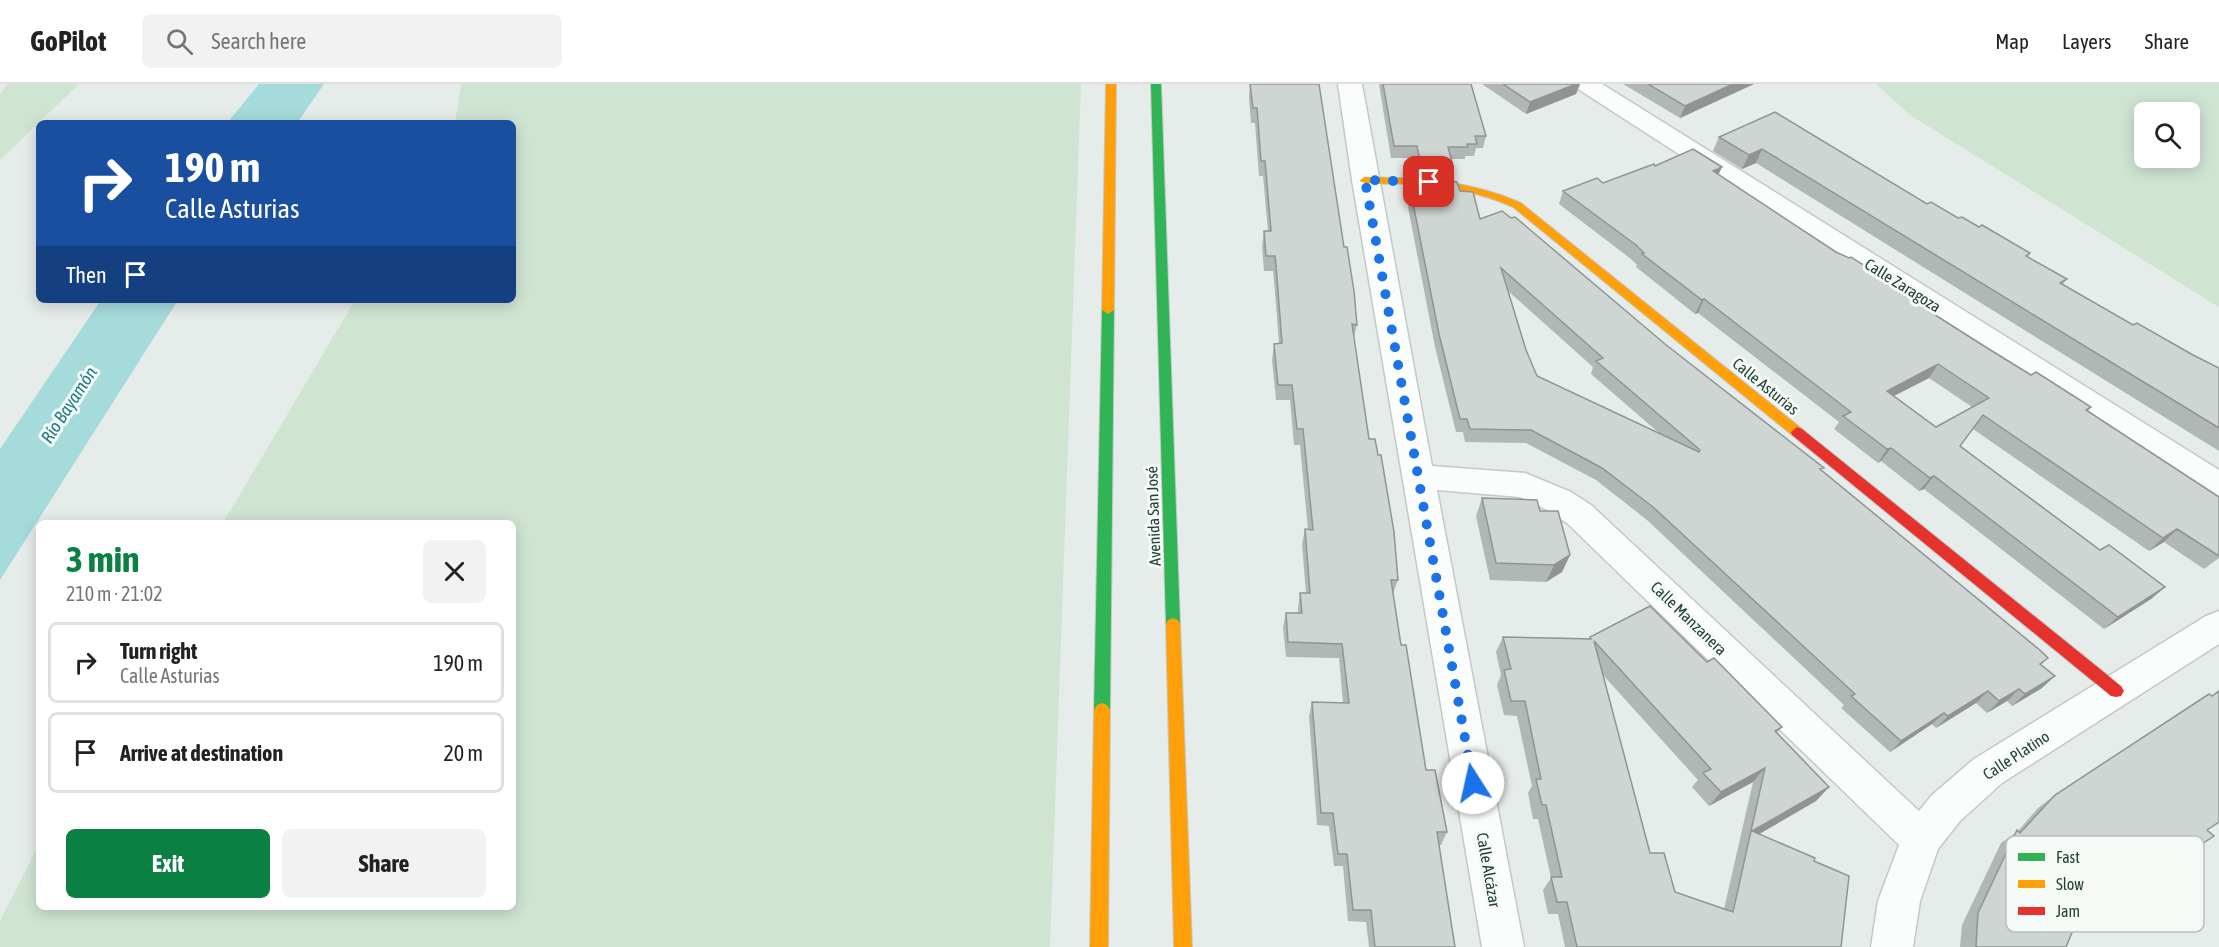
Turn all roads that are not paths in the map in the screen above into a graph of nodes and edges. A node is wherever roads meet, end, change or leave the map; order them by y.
1 (1111, 84) edge
2 (1155, 84) edge
3 (1350, 84) edge
4 (1586, 84) edge
5 (1365, 180) junction
6 (1418, 477) junction
7 (2219, 486) edge
8 (2219, 626) edge
9 (2116, 691) junction
10 (1921, 839) junction
11 (1100, 947) edge
12 (1183, 947) edge
13 (1503, 947) edge
14 (1892, 947) edge

1 - 11 main road
2 - 12 main road, Avenida San José
3 - 5 street, Calle Alcázar
4 - 7 street, Calle Zaragoza
5 - 6 street, Calle Alcázar
5 - 9 main road, Calle Asturias
6 - 10 street, Calle Manzanera
6 - 13 street, Calle Alcázar
8 - 9 street, Calle Platino
9 - 10 street, Calle Platino
10 - 14 street, Calle Platino

